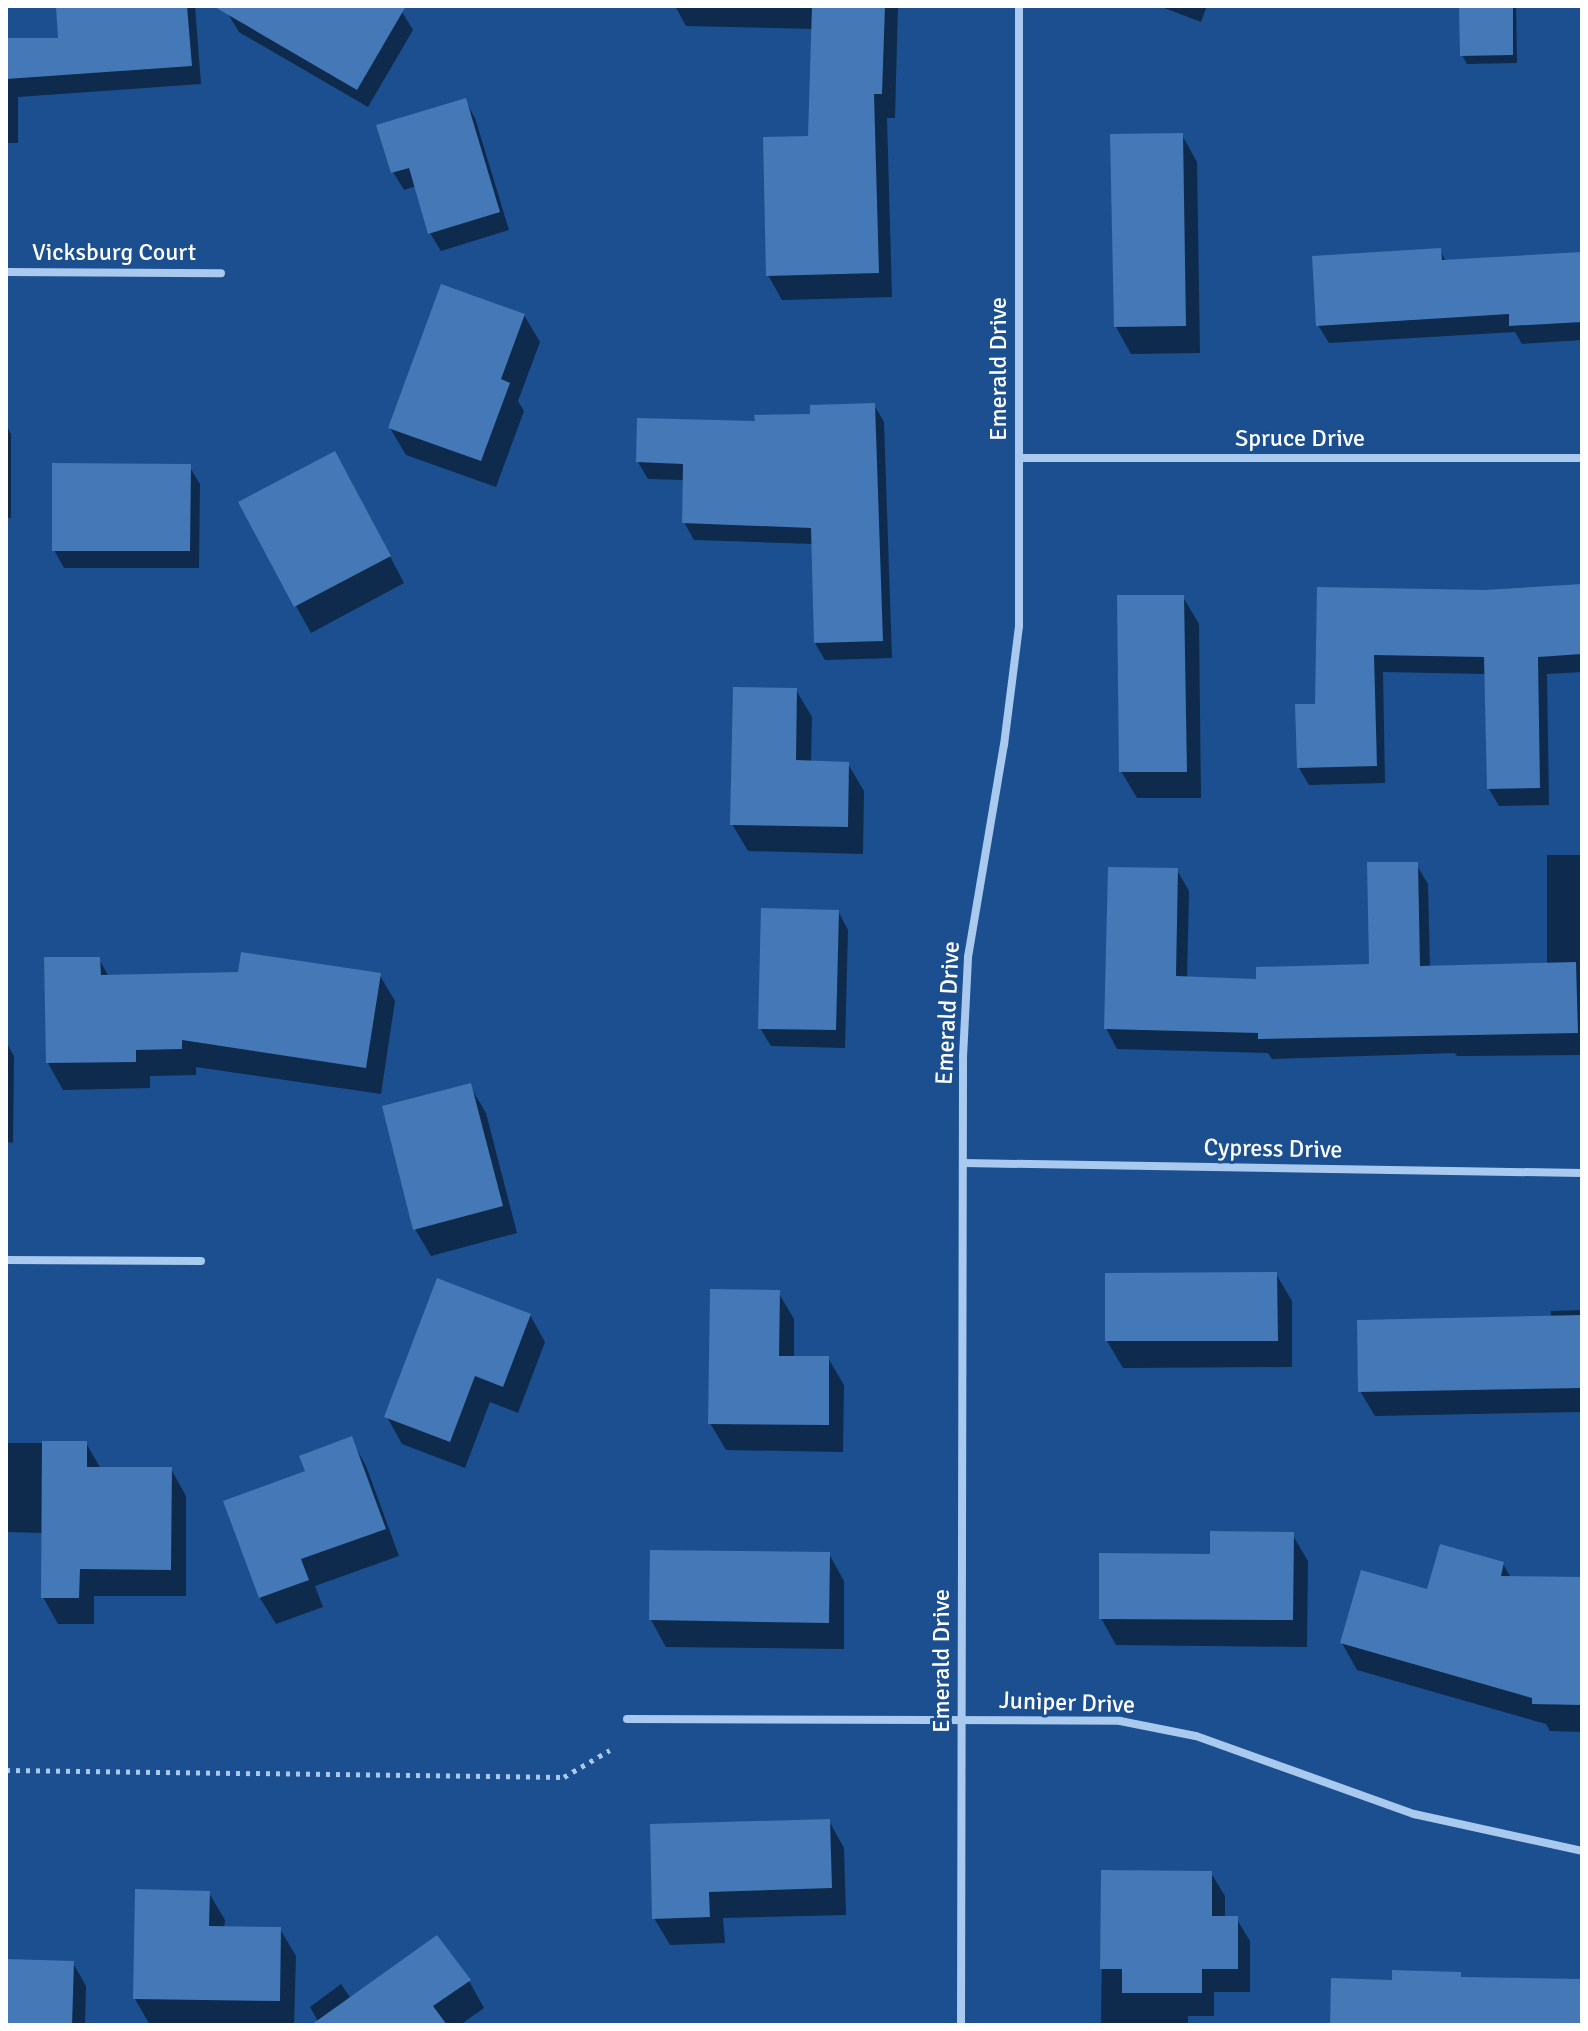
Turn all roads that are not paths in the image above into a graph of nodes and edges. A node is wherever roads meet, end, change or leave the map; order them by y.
1 (1019, 6) edge
2 (6, 272) edge
3 (221, 273) dead end
4 (1019, 458) junction
5 (1582, 458) edge
6 (963, 1163) junction
7 (1582, 1173) edge
8 (6, 1260) edge
9 (201, 1261) dead end
10 (627, 1719) dead end
11 (962, 1721) junction
12 (1582, 1851) edge
13 (961, 2025) edge

1 - 4 street, Emerald Drive
2 - 3 street, Vicksburg Court
4 - 5 street, Spruce Drive
4 - 6 street, Emerald Drive
6 - 7 street, Cypress Drive
6 - 11 street, Emerald Drive
8 - 9 street
10 - 11 street, Juniper Drive
11 - 12 street, Juniper Drive
11 - 13 street, Emerald Drive

